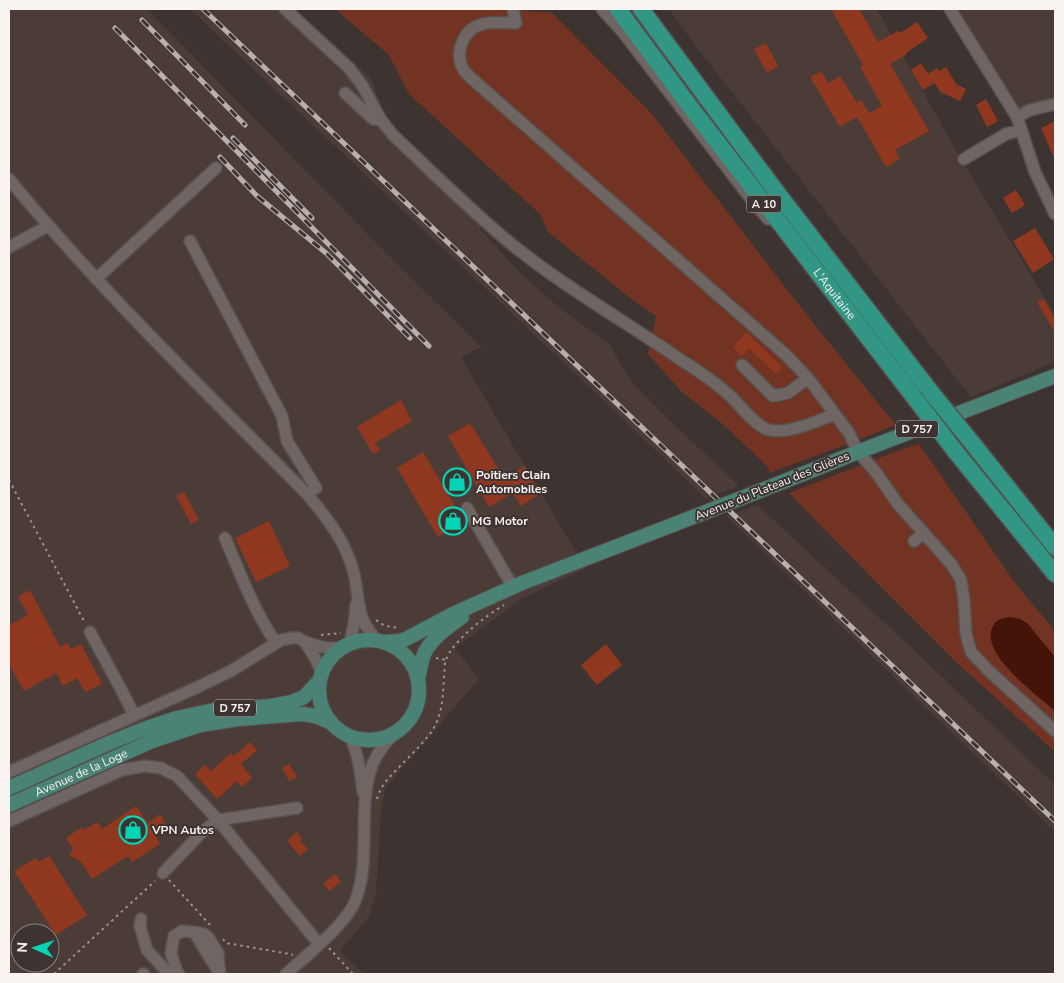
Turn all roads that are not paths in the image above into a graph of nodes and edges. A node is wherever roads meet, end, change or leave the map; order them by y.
1 (285, 9) edge
2 (513, 9) edge
3 (602, 9) edge
4 (618, 9) edge
5 (640, 9) edge
6 (950, 9) edge
7 (345, 93) dead end
8 (1055, 104) edge
9 (1016, 116) junction
10 (381, 120) junction
11 (1021, 130) junction
12 (964, 159) dead end
13 (216, 168) dead end
14 (9, 179) edge
15 (1055, 214) edge
16 (48, 226) junction
17 (190, 241) dead end
18 (9, 247) edge
19 (815, 270) junction
20 (96, 280) junction
21 (742, 365) dead end
22 (1055, 376) edge
23 (808, 378) junction
24 (834, 414) junction
25 (858, 452) junction
26 (307, 494) junction
27 (467, 508) dead end
28 (924, 533) junction
29 (225, 538) dead end
30 (914, 541) dead end
31 (1055, 547) edge
32 (1055, 574) edge
33 (513, 587) junction
34 (357, 592) junction
35 (490, 598) junction
36 (90, 632) road end
37 (301, 640) junction
38 (381, 641) junction
39 (344, 642) junction
40 (276, 643) junction
41 (321, 677) junction
42 (418, 679) junction
43 (134, 715) junction
44 (330, 722) junction
45 (1055, 731) edge
46 (393, 734) junction
47 (349, 736) junction
48 (9, 772) edge
49 (9, 788) edge
50 (370, 803) junction
51 (9, 805) edge
52 (297, 808) dead end
53 (218, 820) junction
54 (9, 821) edge
55 (162, 873) road end
56 (141, 918) dead end
57 (321, 942) junction
58 (169, 974) edge
59 (179, 974) edge
60 (220, 974) edge
61 (286, 974) edge

1 - 10 street
2 - 23 street
3 - 19 street
4 - 19 highway, L'Aquitaine / A 10
5 - 31 highway, L'Aquitaine / A 10, bridge
6 - 9 street
7 - 10 street
8 - 9 street
9 - 11 street
10 - 24 street
11 - 12 street
11 - 15 street
13 - 20 street
14 - 16 street
16 - 18 street
16 - 20 street
17 - 26 street
19 - 32 highway, L'Aquitaine / A 10, bridge
20 - 26 street
21 - 23 street
22 - 25 main road, Avenue du Plateau des Glières / D 757
23 - 24 street
24 - 25 street
25 - 28 street
25 - 33 main road, Avenue du Plateau des Glières / D 757, bridge
26 - 34 street
27 - 33 street
28 - 30 street
28 - 45 street
29 - 40 street
33 - 35 main road, Avenue du Plateau des Glières / D 757
34 - 38 street
34 - 39 street
35 - 38 main road, Avenue du Plateau des Glières / D 757
35 - 42 main road, Avenue du Plateau des Glières / D 757
36 - 43 street
37 - 39 street
37 - 40 street
37 - 41 street
38 - 39 main road
38 - 42 main road
39 - 41 main road
40 - 43 street
41 - 44 main road
41 - 49 main road, Avenue de la Loge / D 757
42 - 46 main road
43 - 48 street
44 - 47 main road
44 - 51 main road, Avenue de la Loge / D 757
46 - 47 main road
46 - 50 street
47 - 50 street
50 - 57 street
52 - 53 street
53 - 54 street
53 - 55 street
53 - 57 street
56 - 58 street
57 - 61 street
59 - 60 street

